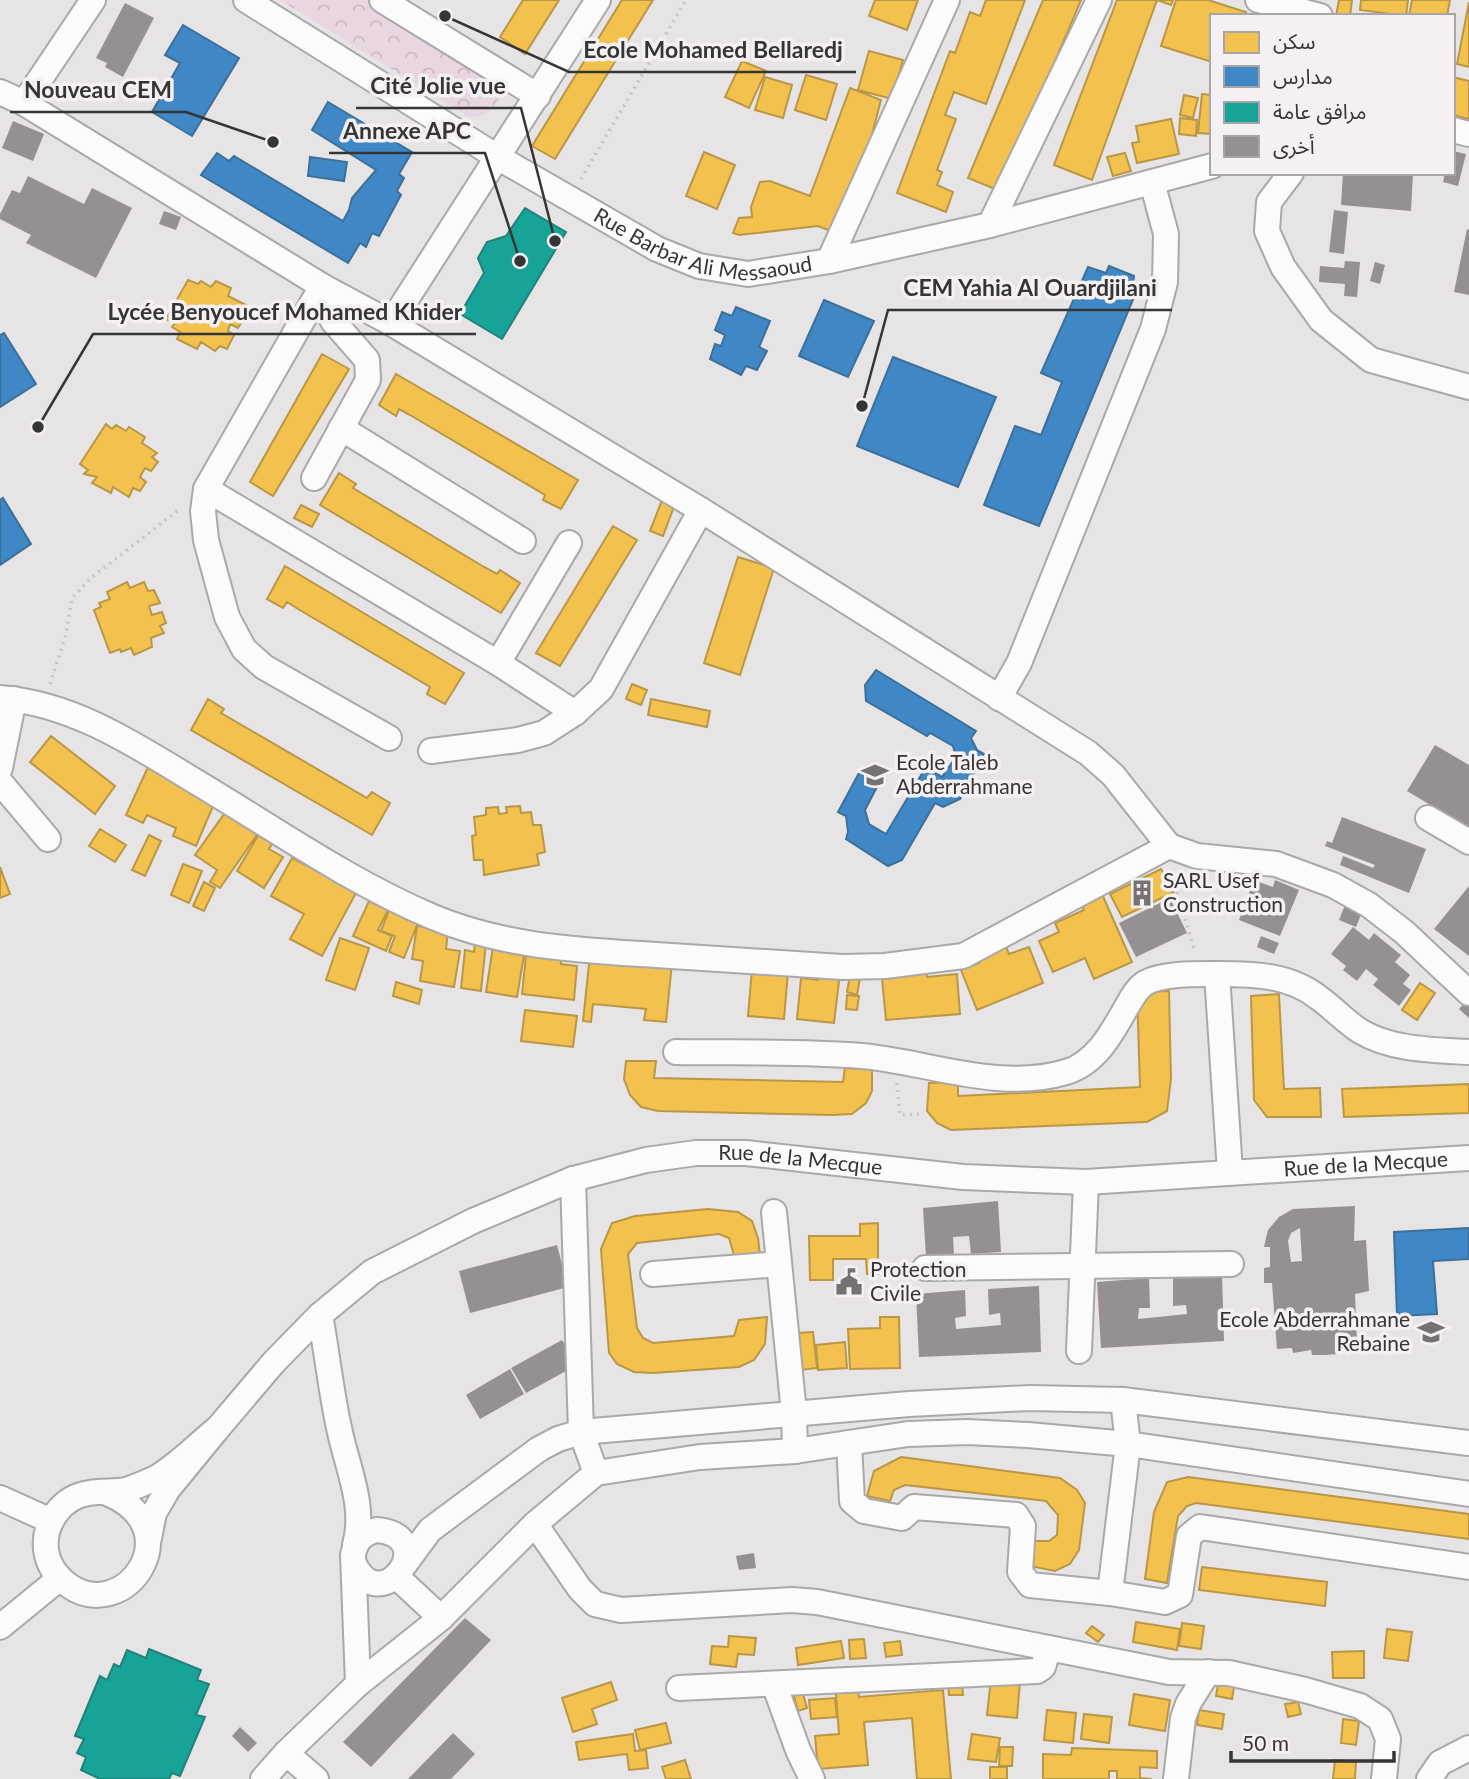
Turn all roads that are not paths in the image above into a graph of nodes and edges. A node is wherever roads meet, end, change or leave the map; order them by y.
1 (93, 0) edge
2 (246, 0) edge
3 (382, 0) edge
4 (598, 0) edge
5 (947, 0) edge
6 (1099, 0) edge
7 (1258, 0) edge
8 (1312, 14) edge
9 (0, 92) edge
10 (538, 96) junction
11 (24, 103) junction
12 (499, 158) junction
13 (1210, 167) edge
14 (1289, 175) edge
15 (1152, 182) junction
16 (990, 225) junction
17 (829, 261) junction
18 (320, 289) junction
19 (391, 323) junction
20 (1469, 387) edge
21 (341, 428) junction
22 (314, 478) dead end
23 (206, 489) junction
24 (701, 510) junction
25 (523, 541) dead end
26 (569, 543) dead end
27 (498, 663) junction
28 (999, 698) junction
29 (7, 699) edge
30 (575, 713) junction
31 (389, 738) dead end
32 (431, 751) dead end
33 (0, 768) edge
34 (0, 782) edge
35 (1429, 818) dead end
36 (48, 839) dead end
37 (1469, 842) edge
38 (1166, 848) junction
39 (1217, 974) junction
40 (1469, 993) edge
41 (676, 1052) dead end
42 (1469, 1052) edge
43 (1469, 1158) edge
44 (1230, 1172) junction
45 (573, 1179) junction
46 (1086, 1182) junction
47 (775, 1212) dead end
48 (779, 1264) junction
49 (1231, 1264) dead end
50 (1082, 1266) junction
51 (925, 1268) dead end
52 (653, 1275) dead end
53 (320, 1315) junction
54 (1079, 1351) dead end
55 (1123, 1400) junction
56 (794, 1413) junction
57 (218, 1428) junction
58 (581, 1432) junction
59 (849, 1443) junction
60 (1469, 1443) edge
61 (1128, 1444) junction
62 (795, 1451) junction
63 (596, 1472) junction
64 (107, 1493) junction
65 (1469, 1494) edge
66 (0, 1498) edge
67 (358, 1505) junction
68 (51, 1521) junction
69 (536, 1524) junction
70 (430, 1530) junction
71 (391, 1533) junction
72 (148, 1543) junction
73 (354, 1555) junction
74 (1469, 1567) edge
75 (401, 1571) junction
76 (60, 1578) junction
77 (1111, 1593) junction
78 (441, 1618) junction
79 (0, 1627) edge
80 (1049, 1648) junction
81 (1208, 1672) junction
82 (358, 1684) junction
83 (774, 1684) junction
84 (679, 1688) dead end
85 (1469, 1748) edge
86 (286, 1753) junction
87 (263, 1779) edge
88 (316, 1779) edge
89 (812, 1779) edge
90 (1176, 1779) edge
91 (1384, 1779) edge
92 (1429, 1779) edge

1 - 11 street
2 - 12 street, Rue Barbar Ali Messaoud
3 - 10 street
4 - 10 street
5 - 17 street
6 - 16 street
7 - 8 street
9 - 11 street
10 - 12 street
11 - 18 street
12 - 17 street, Rue Barbar Ali Messaoud
12 - 19 street
13 - 15 street, Rue Barbar Ali Messaoud
14 - 20 street
15 - 16 street, Rue Barbar Ali Messaoud
15 - 28 street
16 - 17 street, Rue Barbar Ali Messaoud
18 - 19 street
18 - 21 street
18 - 23 street
19 - 24 street
21 - 22 street
21 - 25 street
23 - 27 street
23 - 31 street
24 - 28 street
24 - 30 street
26 - 27 street
27 - 30 street
28 - 38 street
29 - 33 street
29 - 38 street
30 - 32 street
34 - 36 street
35 - 37 street
38 - 40 street
39 - 41 street
39 - 42 street
39 - 44 street
43 - 44 street, Rue de la Mecque
44 - 46 street, Rue de la Mecque
45 - 46 street, Rue de la Mecque
45 - 53 street, Rue de la Mecque
45 - 58 street
46 - 50 street
47 - 48 street
48 - 52 street
48 - 56 street
49 - 50 street
50 - 51 street
50 - 54 street
53 - 57 street, Rue de la Mecque
53 - 67 street
55 - 56 street
55 - 60 street
55 - 61 street
56 - 58 street
56 - 62 street
57 - 64 street
57 - 72 street
58 - 63 street
58 - 70 street
59 - 61 street
59 - 62 street
59 - 77 street
61 - 65 street
61 - 77 street
62 - 63 street
63 - 69 street
64 - 68 street
64 - 72 street
66 - 68 street
67 - 71 street
67 - 73 street
68 - 76 street
69 - 78 street
69 - 80 street
70 - 71 street
70 - 75 street
71 - 73 street
71 - 75 street
72 - 76 street
73 - 75 street
73 - 82 street
74 - 77 street
75 - 78 street
76 - 79 street
78 - 82 street
80 - 81 street
80 - 83 street
81 - 90 street
81 - 91 street
82 - 86 street
83 - 84 street
83 - 89 street
85 - 92 street
86 - 87 street
86 - 88 street

